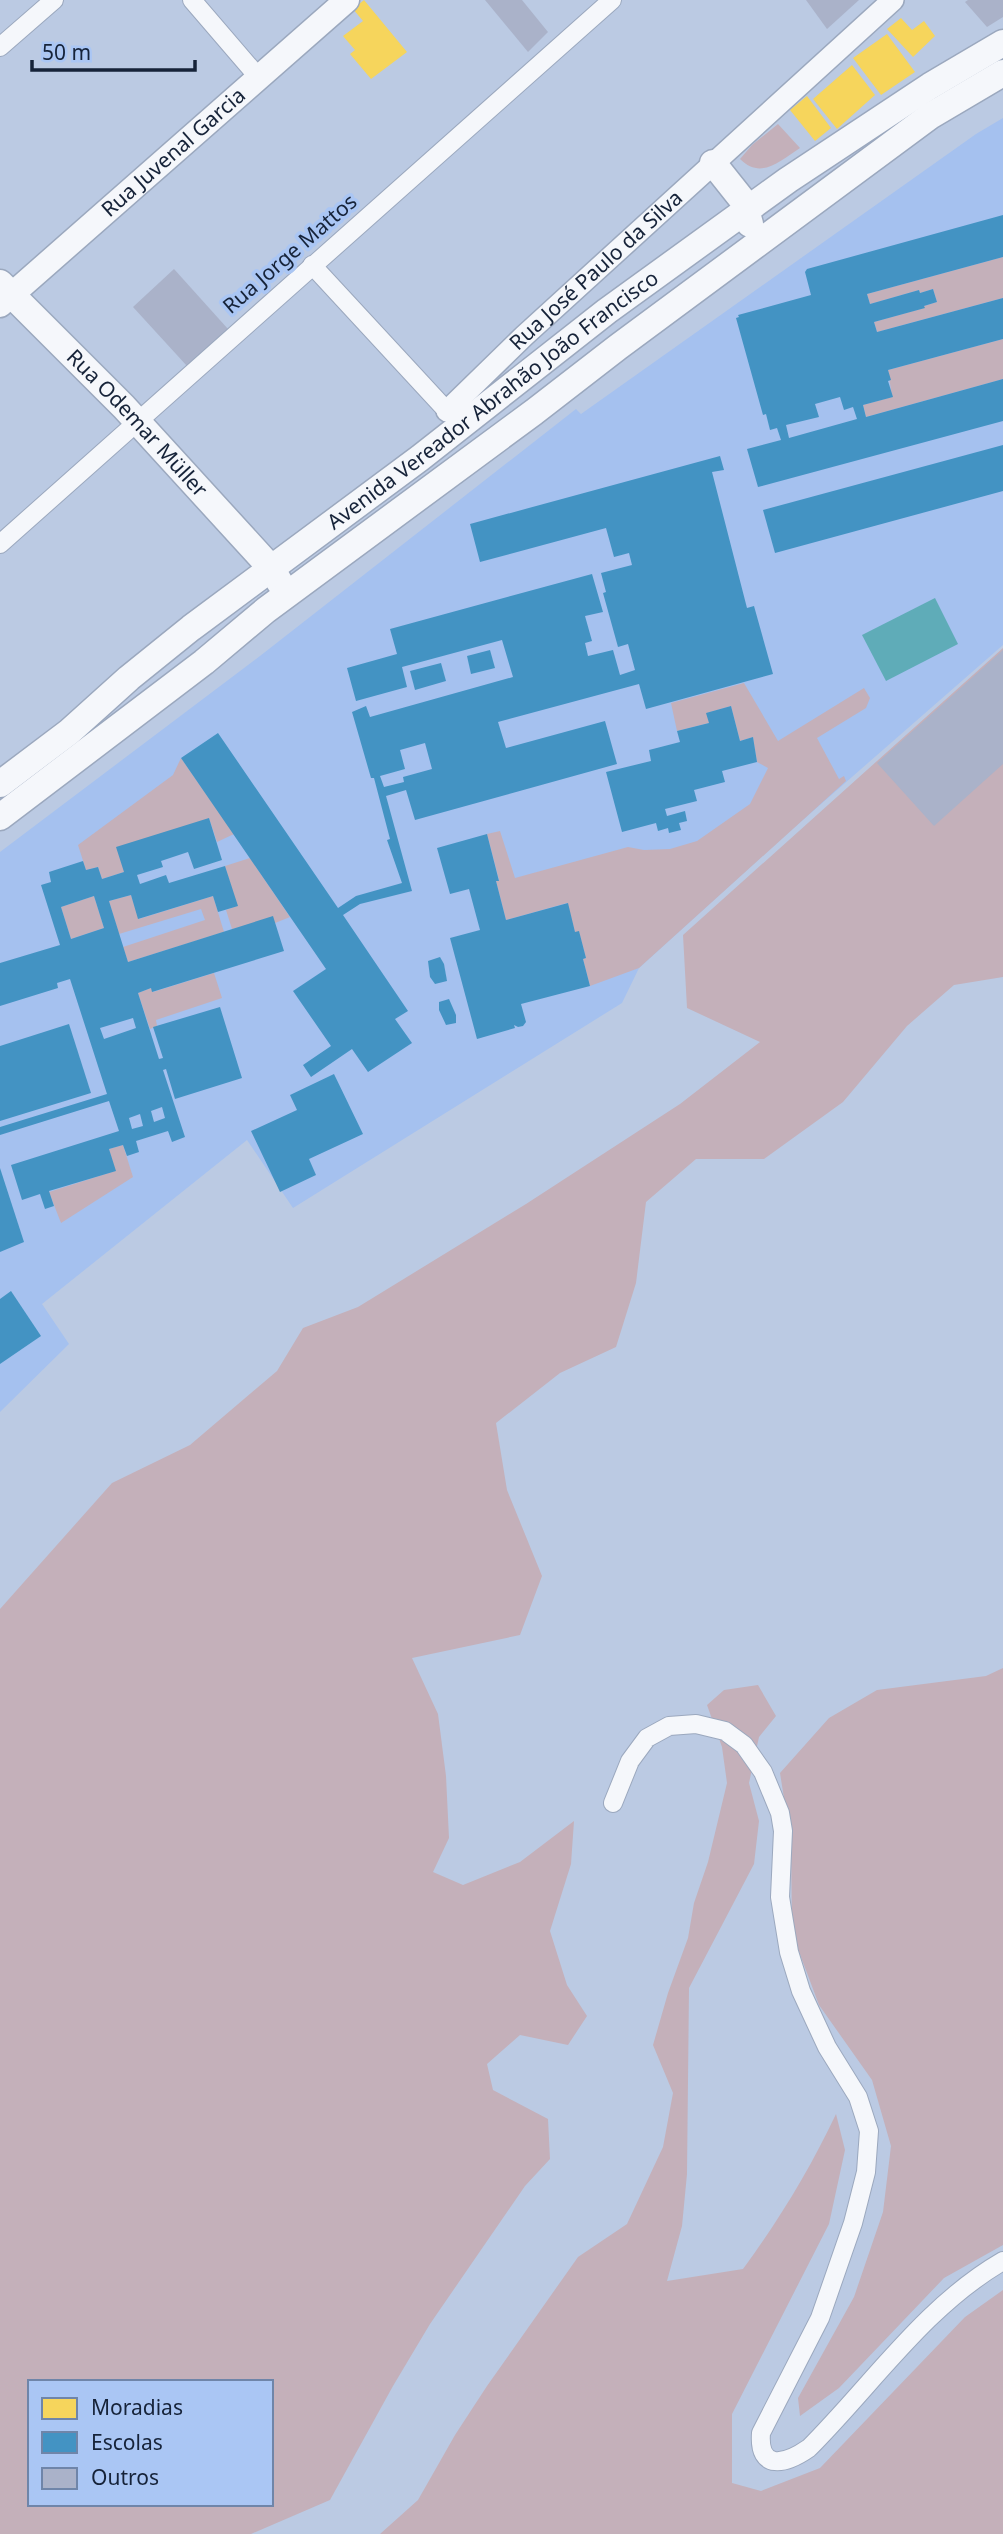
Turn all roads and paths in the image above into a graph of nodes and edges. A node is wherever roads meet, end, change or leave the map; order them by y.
1 (54, 0) edge
2 (192, 0) edge
3 (347, 0) edge
4 (612, 0) edge
5 (894, 0) edge
6 (1003, 43) edge
7 (0, 47) edge
8 (1003, 73) edge
9 (259, 78) junction
10 (713, 163) junction
11 (746, 209) junction
12 (750, 250) junction
13 (312, 265) junction
14 (4, 294) edge
15 (447, 411) junction
16 (137, 420) junction
17 (420, 458) junction
18 (0, 544) edge
19 (271, 568) junction
20 (288, 595) junction
21 (0, 784) edge
22 (0, 817) edge
23 (613, 1803) dead end
24 (1003, 2261) edge

1 - 7 street
2 - 9 street
3 - 9 main road, Rua Juvenal Garcia
4 - 13 street, Rua Jorge Mattos
5 - 10 street, Rua José Paulo da Silva
6 - 11 main road, Avenida Vereador Abrahão João Francisco
8 - 12 main road, Avenida Vereador Abrahão João Francisco
9 - 14 main road, Rua Juvenal Garcia
10 - 11 main road
10 - 15 street, Rua José Paulo da Silva
11 - 12 main road
11 - 17 main road, Avenida Vereador Abrahão João Francisco
12 - 20 main road, Avenida Vereador Abrahão João Francisco
13 - 15 street
13 - 16 street, Rua Jorge Mattos
14 - 16 main road, Rua Odemar Müller
15 - 17 main road
16 - 18 street, Rua Jorge Mattos
16 - 19 main road, Rua Odemar Müller
17 - 19 main road, Avenida Vereador Abrahão João Francisco
19 - 20 main road, Rua Odemar Müller
19 - 21 main road, Avenida Vereador Abrahão João Francisco
20 - 22 main road, Avenida Vereador Abrahão João Francisco
23 - 24 street

